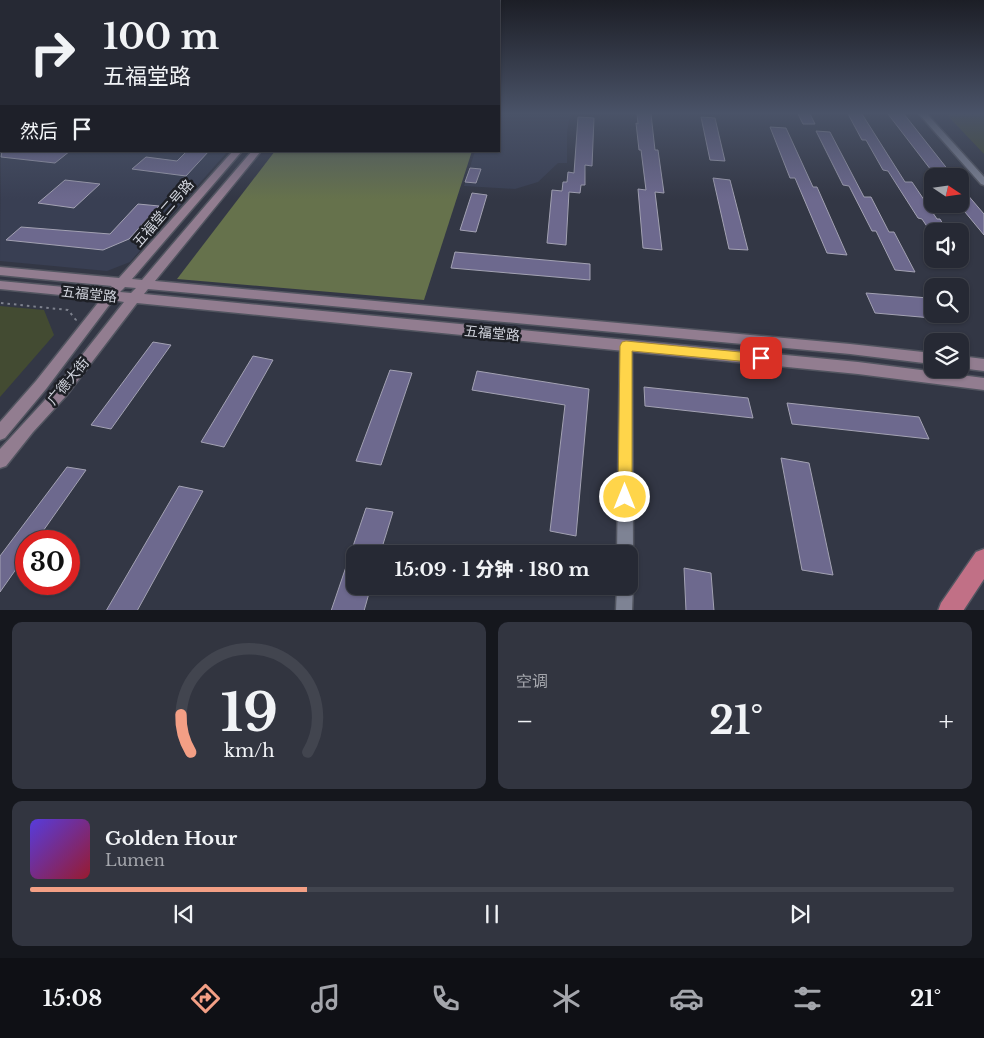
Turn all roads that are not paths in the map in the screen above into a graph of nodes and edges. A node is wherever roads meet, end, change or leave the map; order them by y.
1 (949, 142) edge
2 (237, 152) edge
3 (256, 152) edge
4 (984, 182) edge
5 (0, 271) edge
6 (122, 282) junction
7 (0, 285) edge
8 (145, 285) junction
9 (110, 296) junction
10 (134, 298) junction
11 (626, 346) junction
12 (924, 358) edge
13 (969, 363) edge
14 (984, 365) edge
15 (984, 384) edge
16 (0, 433) edge
17 (0, 461) edge
18 (625, 545) edge
19 (984, 560) edge
20 (624, 595) edge
21 (624, 610) edge
22 (949, 610) edge

1 - 4 street
2 - 6 main road, 五福堂二号路
3 - 8 main road
5 - 6 main road, 五福堂路
6 - 8 main road, 五福堂路
6 - 9 main road, 五福堂二号路
7 - 9 main road, 五福堂路
8 - 10 main road
8 - 12 main road, 五福堂路
9 - 10 main road, 五福堂路
9 - 16 main road, 广德大街
10 - 11 main road, 五福堂路
10 - 17 main road, 广德大街
11 - 15 main road, 五福堂路
11 - 18 street
13 - 14 main road
19 - 22 highway
20 - 21 street

